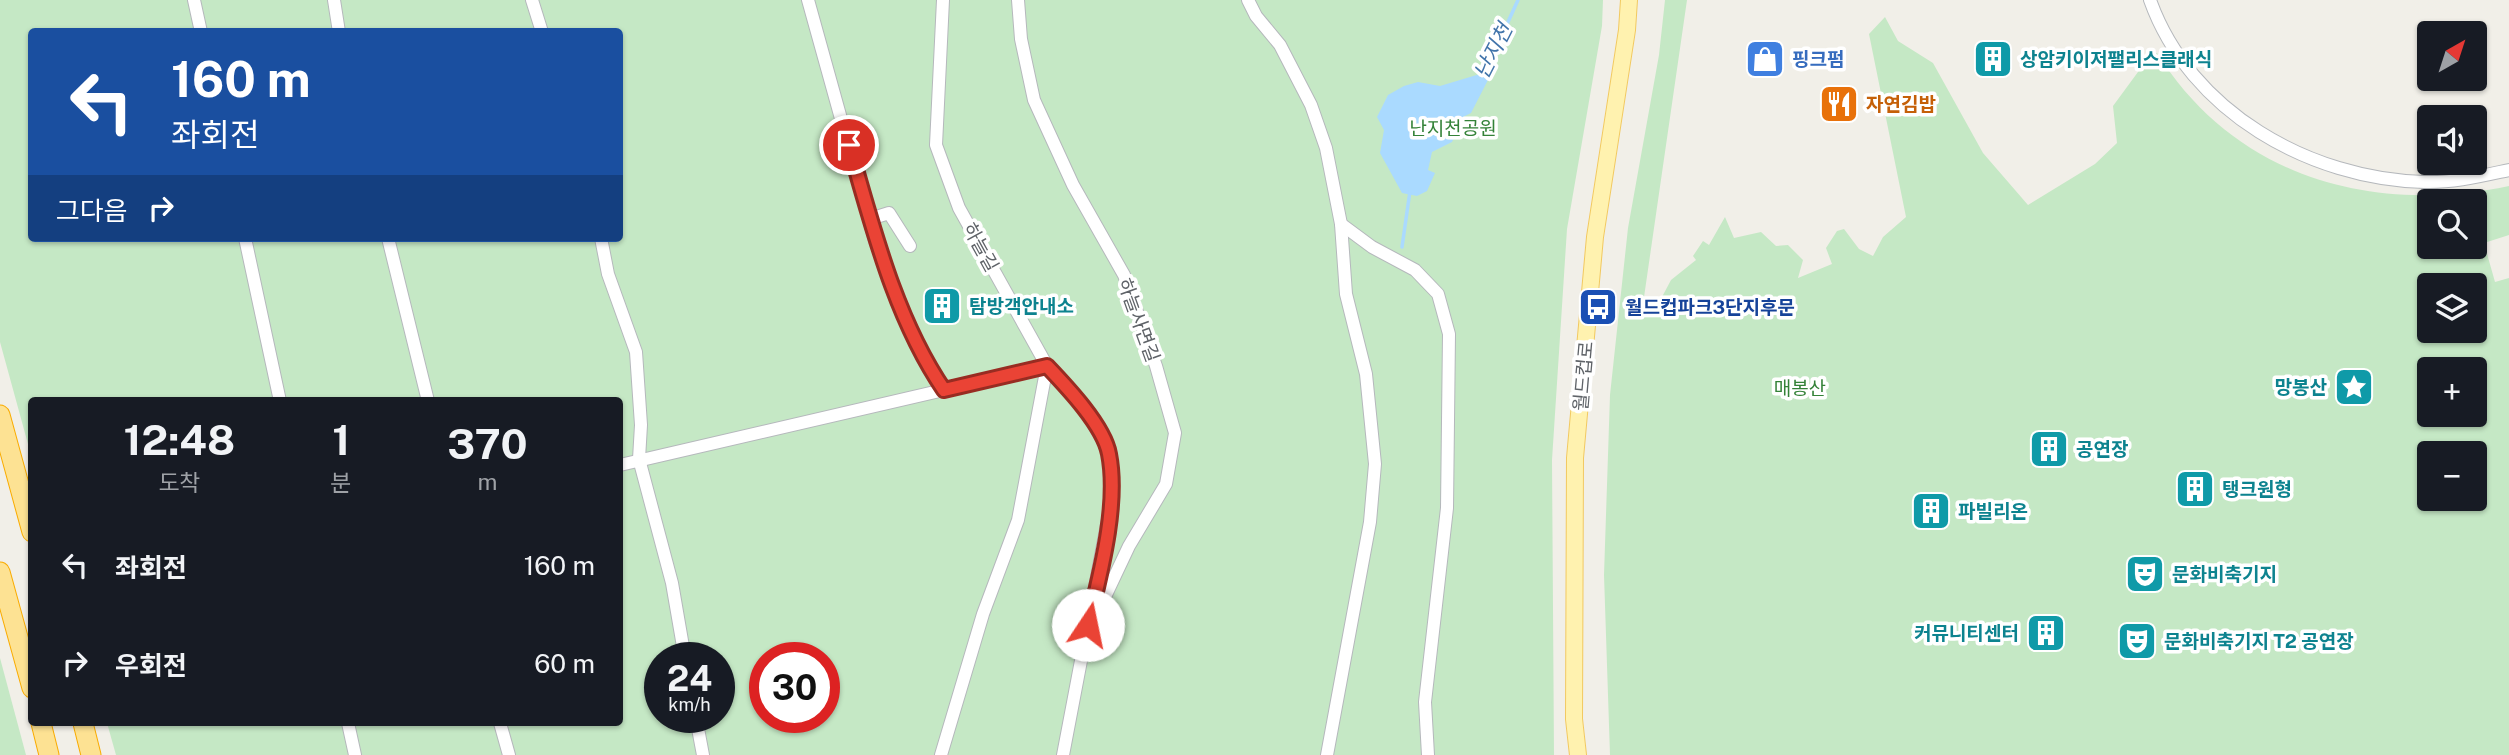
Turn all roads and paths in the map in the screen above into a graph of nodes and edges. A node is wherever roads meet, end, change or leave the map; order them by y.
1 (194, 0) edge
2 (334, 0) edge
3 (532, 0) edge
4 (808, 0) edge
5 (943, 0) edge
6 (1018, 0) edge
7 (1248, 0) edge
8 (1629, 0) edge
9 (2150, 0) edge
10 (200, 28) edge
11 (338, 28) edge
12 (540, 28) edge
13 (2509, 170) edge
14 (870, 219) junction
15 (1341, 224) junction
16 (246, 242) edge
17 (389, 242) edge
18 (602, 242) edge
19 (910, 246) dead end
20 (1047, 366) junction
21 (944, 390) junction
22 (279, 397) edge
23 (427, 397) edge
24 (0, 415) edge
25 (639, 459) junction
26 (623, 464) edge
27 (28, 517) edge
28 (0, 572) edge
29 (1085, 640) junction
30 (682, 642) edge
31 (28, 674) edge
32 (42, 726) edge
33 (84, 726) edge
34 (349, 726) edge
35 (501, 726) edge
36 (699, 733) edge
37 (50, 755) edge
38 (91, 755) edge
39 (355, 755) edge
40 (509, 755) edge
41 (703, 755) edge
42 (941, 755) edge
43 (1063, 755) edge
44 (1327, 755) edge
45 (1428, 755) edge
46 (1578, 755) edge

1 - 10 street
2 - 11 street
3 - 12 street
4 - 14 street
5 - 20 street, 하늘길
6 - 29 street, 하늘사면길
7 - 15 street
8 - 46 main road, 월드컵로
9 - 13 street
14 - 19 street
14 - 21 street
15 - 44 street
15 - 45 street
16 - 22 street
17 - 23 street
18 - 25 street
20 - 21 street
20 - 29 street, 하늘길
20 - 42 street
21 - 25 street
24 - 27 highway
25 - 26 street
25 - 30 street
28 - 31 highway
29 - 43 street, 하늘길
32 - 37 highway
33 - 38 highway
34 - 39 street
35 - 40 street
36 - 41 street

